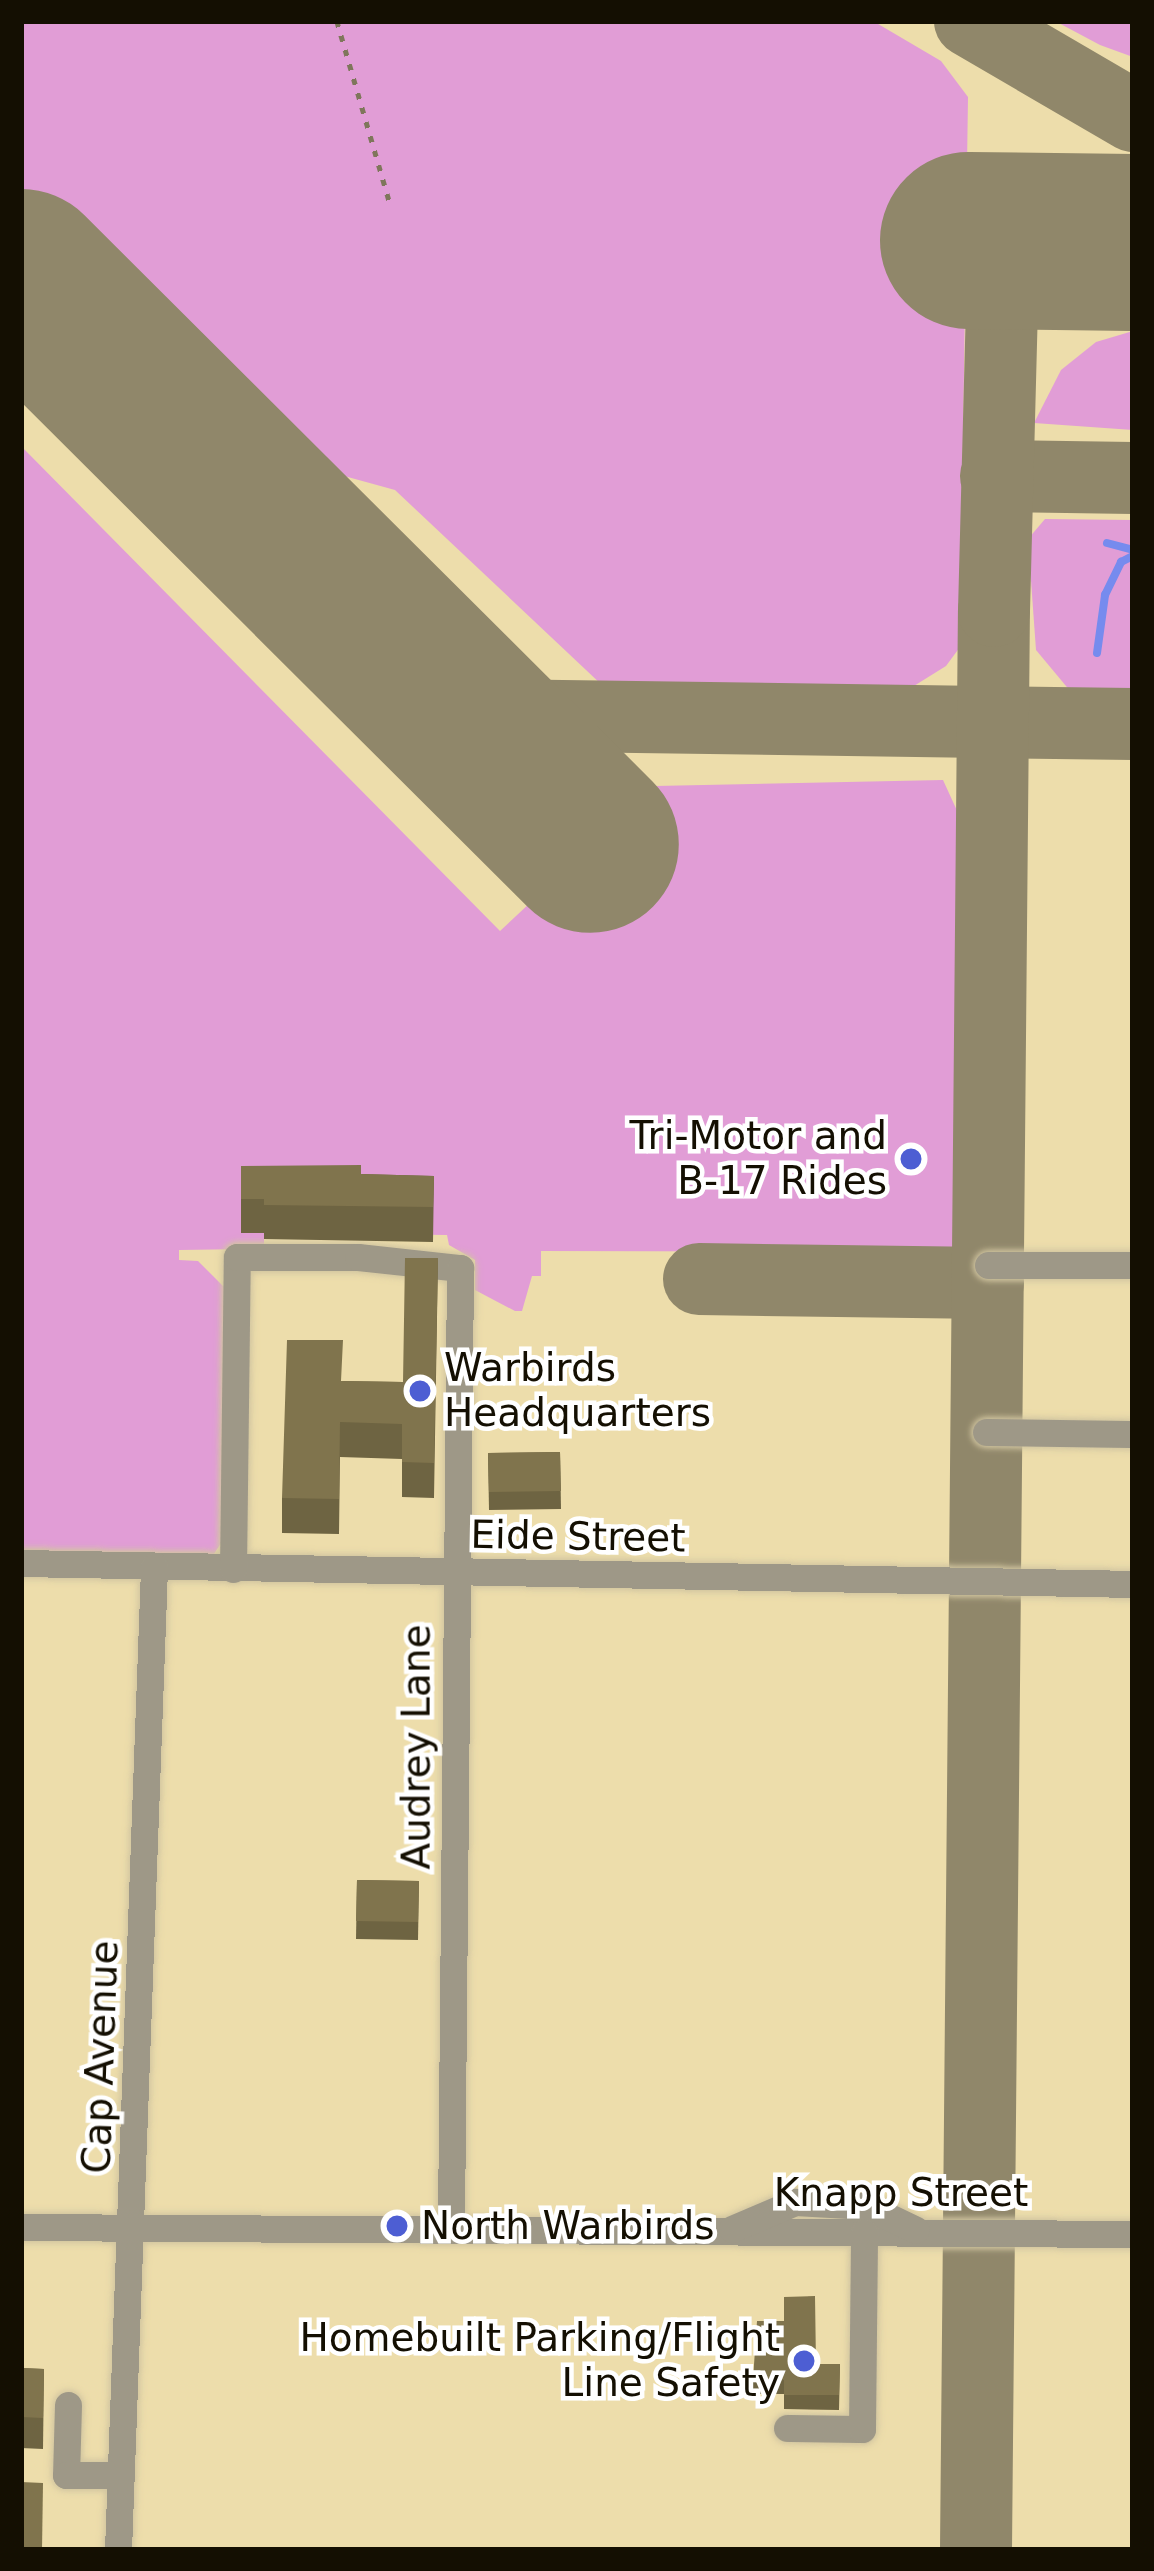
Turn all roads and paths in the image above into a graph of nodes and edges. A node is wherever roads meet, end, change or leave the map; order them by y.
1 (337, 21) edge
2 (390, 203) dead end
3 (988, 1265) dead end
4 (1133, 1265) edge
5 (986, 1432) dead end
6 (1133, 1434) edge
7 (21, 1563) edge
8 (154, 1568) junction
9 (233, 1569) junction
10 (457, 1574) junction
11 (1133, 1584) edge
12 (132, 2222) junction
13 (21, 2227) edge
14 (452, 2227) junction
15 (729, 2230) junction
16 (864, 2232) junction
17 (920, 2232) junction
18 (1133, 2234) edge
19 (68, 2405) dead end
20 (787, 2428) dead end
21 (121, 2474) junction
22 (118, 2550) edge

1 - 2 path
3 - 4 lane
5 - 6 lane
7 - 8 lane, Eide Street
8 - 9 lane, Eide Street
8 - 12 lane, Cap Avenue
9 - 10 lane, Eide Street
9 - 10 lane, Audrey Lane
10 - 11 lane, Eide Street
10 - 14 lane, Audrey Lane
12 - 13 lane, Knapp Street
12 - 14 lane, Knapp Street
12 - 21 lane, Cap Avenue
14 - 15 lane, Knapp Street
15 - 16 lane, Knapp Street
15 - 17 lane
16 - 17 lane, Knapp Street
16 - 20 lane
17 - 18 lane, Knapp Street
19 - 21 lane
21 - 22 lane, Cap Avenue

